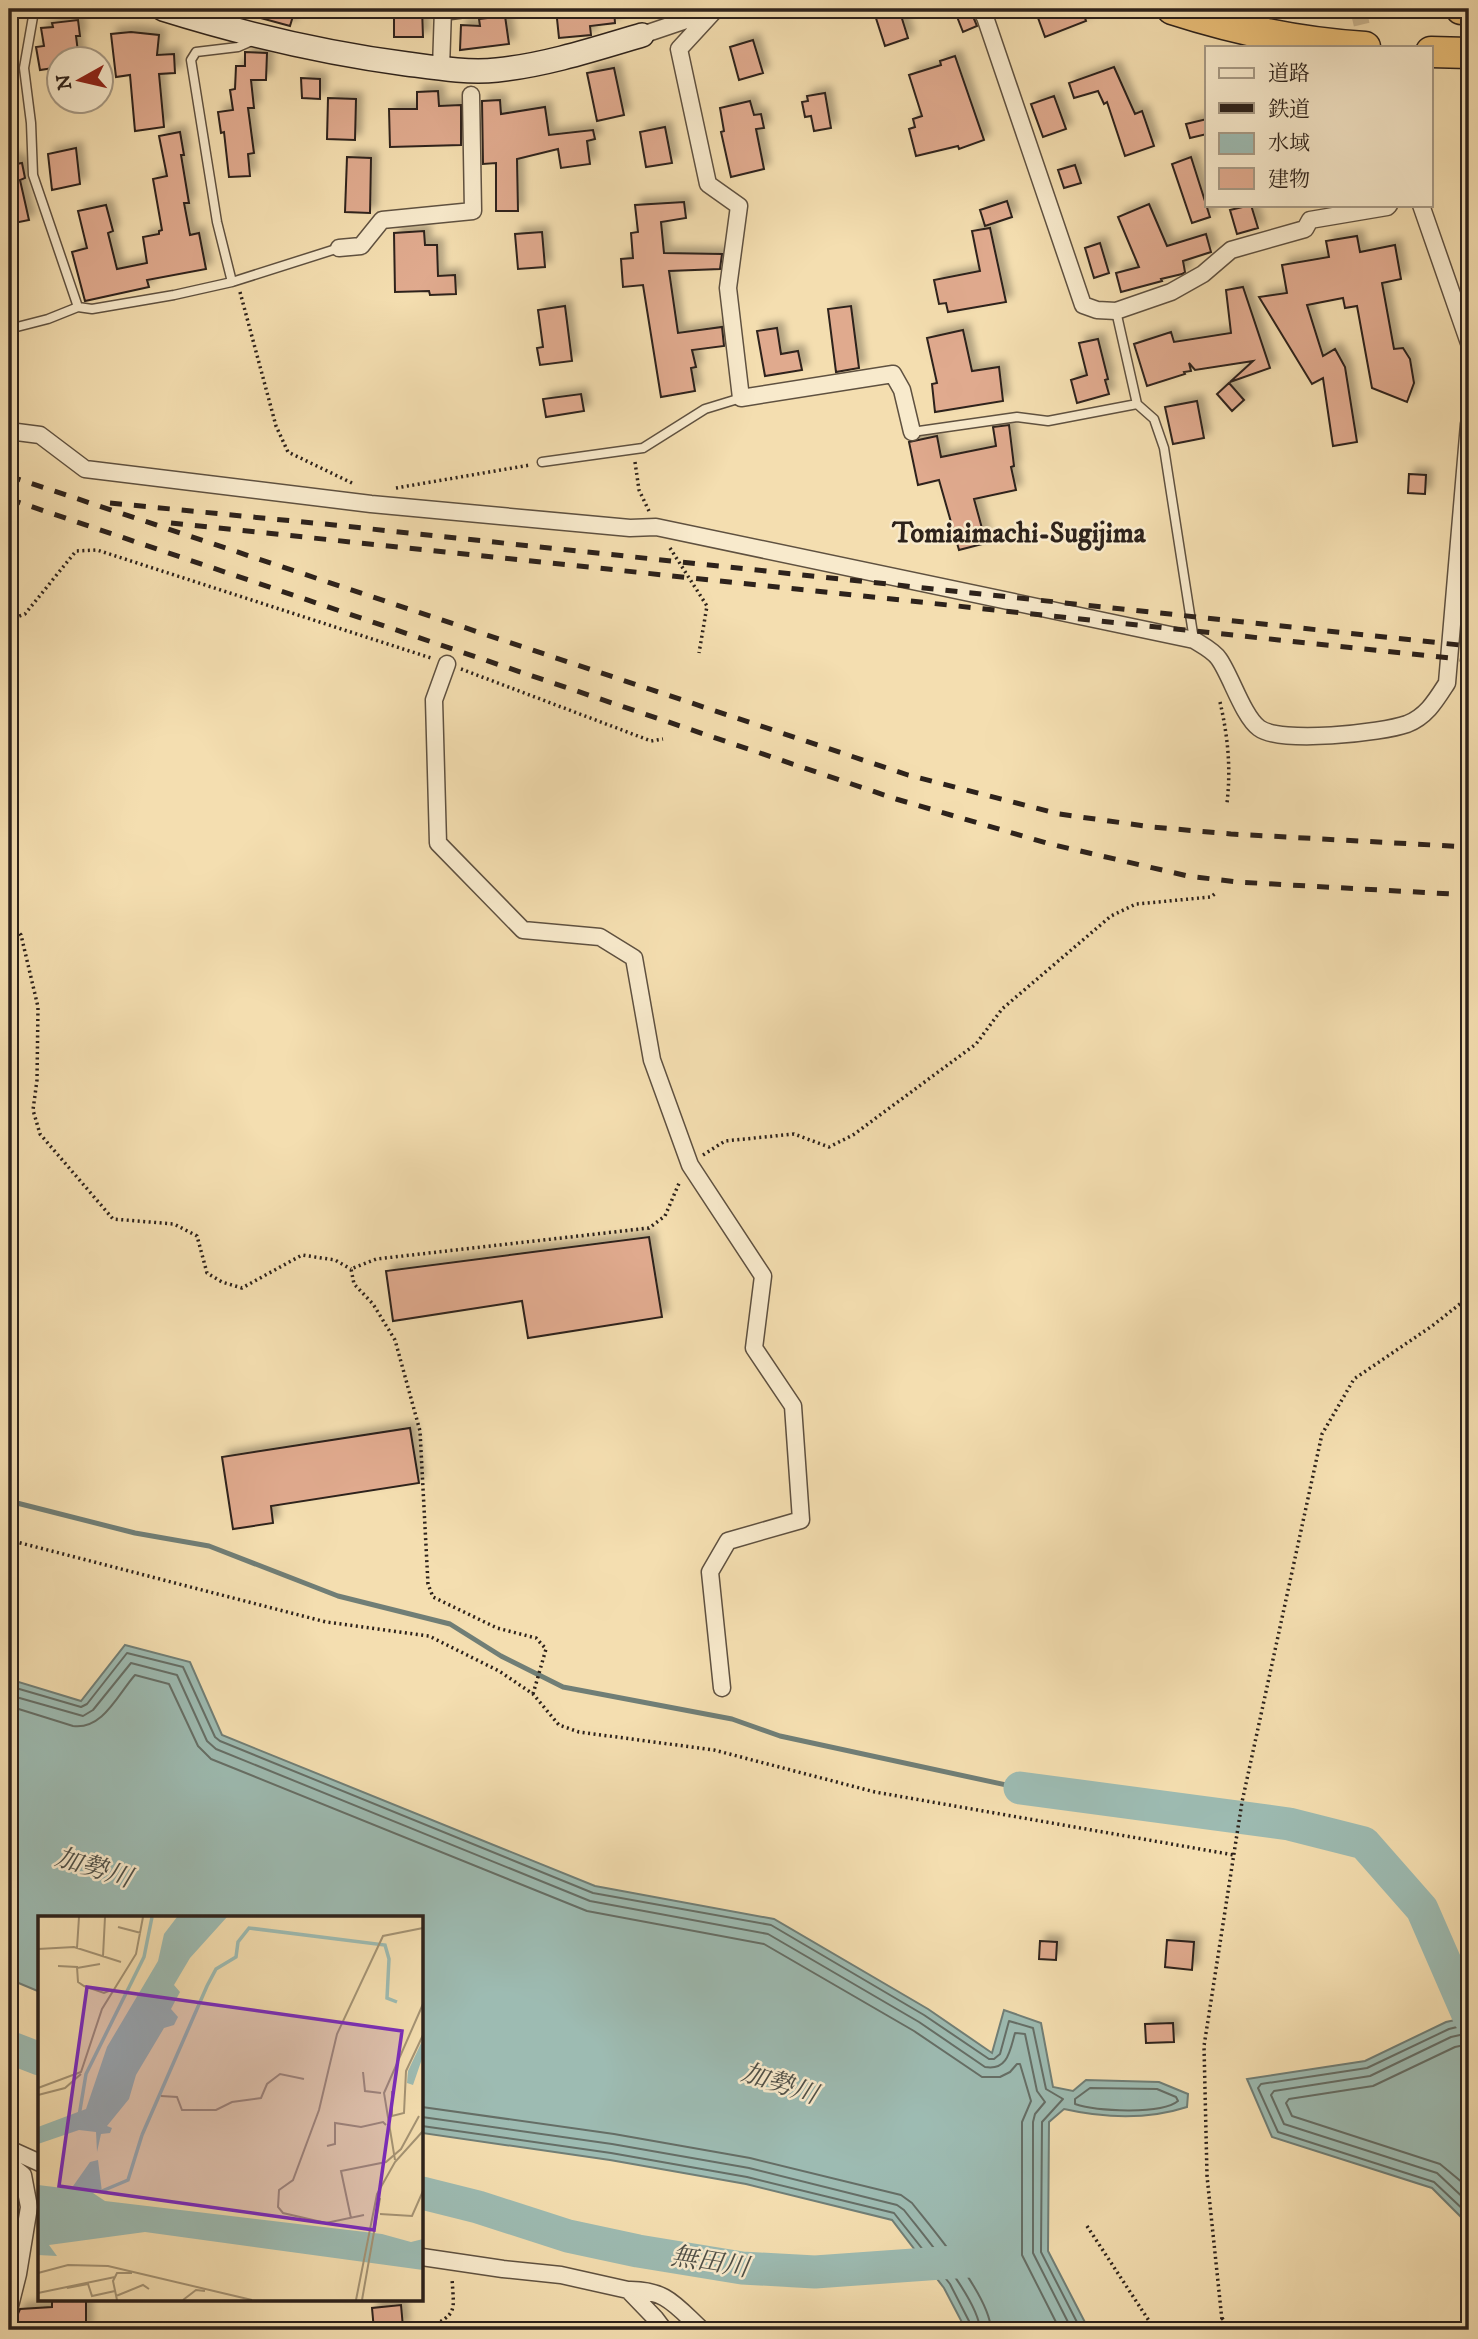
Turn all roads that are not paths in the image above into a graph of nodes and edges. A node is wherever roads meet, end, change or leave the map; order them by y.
1 (41, 9) edge
2 (163, 9) edge
3 (465, 9) edge
4 (980, 9) edge
5 (1172, 9) edge
6 (1461, 9) edge
7 (1469, 9) edge
8 (443, 10) edge
9 (718, 10) edge
10 (642, 35) joint
11 (263, 36) junction
12 (1351, 46) edge
13 (1432, 52) edge
14 (1469, 52) edge
15 (441, 68) junction
16 (471, 95) dead end
17 (1388, 206) edge
18 (1421, 206) edge
19 (339, 248) joint
20 (232, 282) junction
21 (78, 307) junction
22 (1116, 311) junction
23 (9, 329) edge
24 (1469, 342) edge
25 (741, 398) junction
26 (1138, 404) junction
27 (1469, 424) edge
28 (9, 430) edge
29 (912, 432) joint
30 (542, 462) road end
31 (1194, 640) junction
32 (447, 664) road end
33 (722, 1688) dead end
34 (9, 2149) edge
35 (38, 2162) edge
36 (9, 2164) edge
37 (424, 2257) edge
38 (628, 2290) junction
39 (9, 2309) edge
40 (664, 2330) edge
41 (702, 2330) edge

1 - 21 lane
2 - 11 street
3 - 8 street
4 - 22 street
5 - 12 highway
6 - 7 highway
8 - 15 street
9 - 10 street
9 - 25 street
10 - 15 street
11 - 15 street
11 - 20 lane
13 - 14 highway
16 - 19 street
17 - 22 street
18 - 24 street
19 - 20 lane
20 - 21 lane
21 - 23 lane
22 - 26 lane
25 - 29 street
25 - 30 lane
26 - 29 lane
26 - 31 lane
27 - 31 street
28 - 31 street
32 - 33 street
34 - 35 street
36 - 39 street
37 - 38 street
38 - 40 street
38 - 41 street

